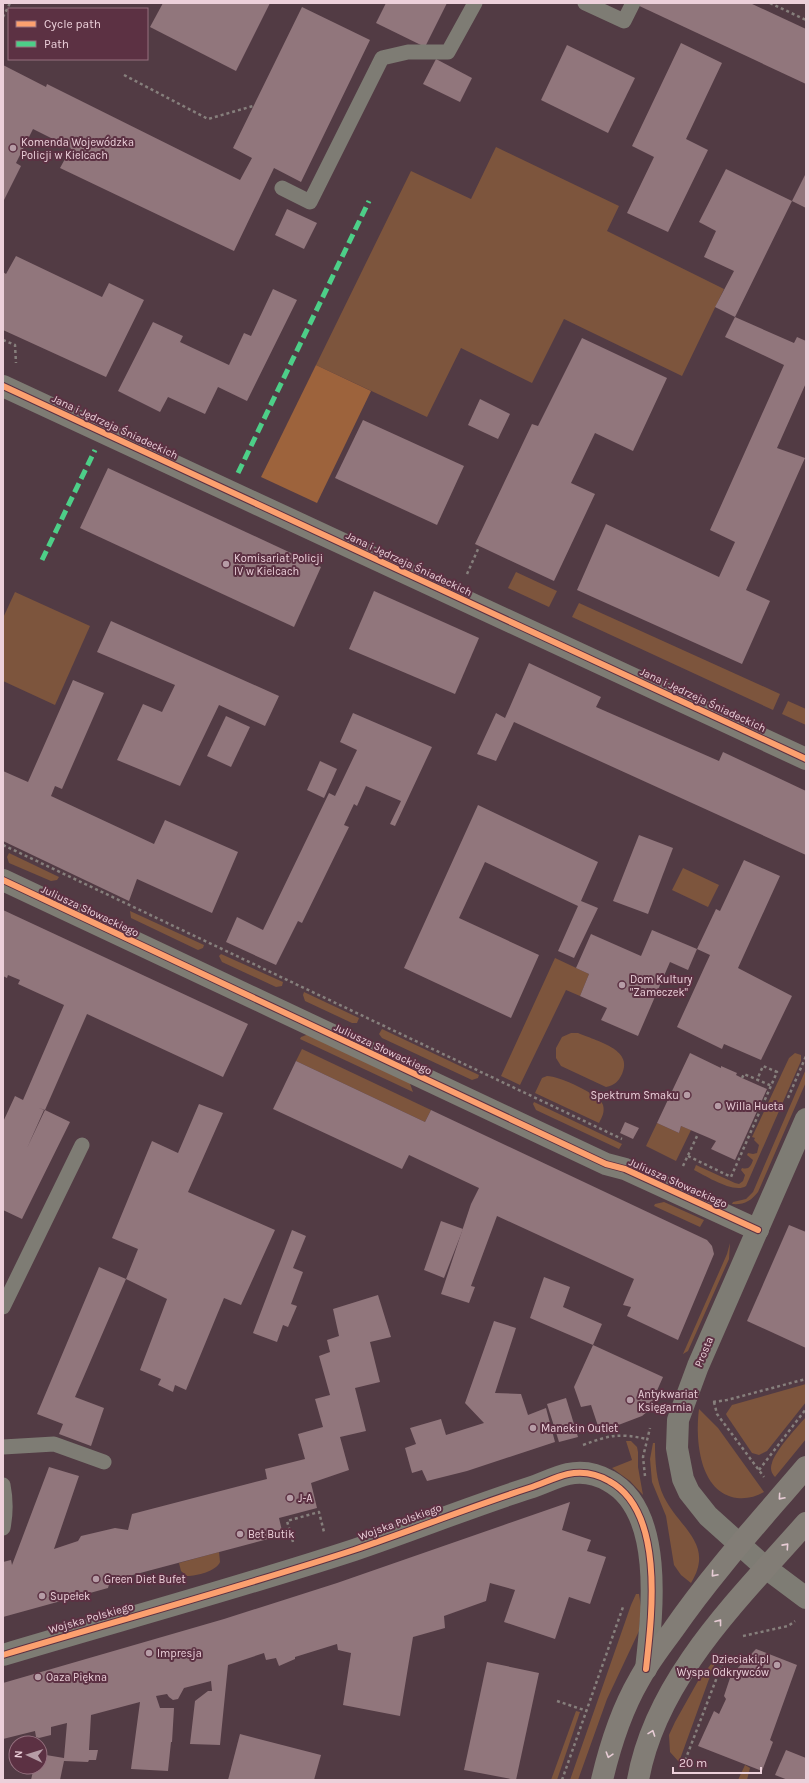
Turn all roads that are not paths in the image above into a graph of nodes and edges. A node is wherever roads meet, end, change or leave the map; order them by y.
1 (475, 3) edge
2 (584, 3) edge
3 (633, 3) edge
4 (282, 188) dead end
5 (3, 386) edge
6 (806, 759) edge
7 (3, 880) edge
8 (806, 1120) edge
9 (82, 1145) dead end
10 (758, 1230) junction
11 (3, 1307) edge
12 (3, 1447) edge
13 (104, 1462) dead end
14 (806, 1467) edge
15 (3, 1485) edge
16 (806, 1523) edge
17 (3, 1528) edge
18 (740, 1545) junction
19 (766, 1568) junction
20 (802, 1607) edge
21 (3, 1655) edge
22 (646, 1669) junction
23 (602, 1780) edge
24 (638, 1780) edge

1 - 4 lane
2 - 3 lane
5 - 6 street, Jana i Jędrzeja Śniadeckich
7 - 10 street, Juliusza Słowackiego
8 - 10 street, Prosta
9 - 11 lane
10 - 18 street, Prosta
12 - 13 lane
14 -> 18 street
15 - 17 lane
19 -> 16 street
18 - 19 street, Prosta
18 -> 22 street
19 - 20 street, Prosta
24 -> 19 street
21 - 22 street, Wojska Polskiego
22 -> 23 street

